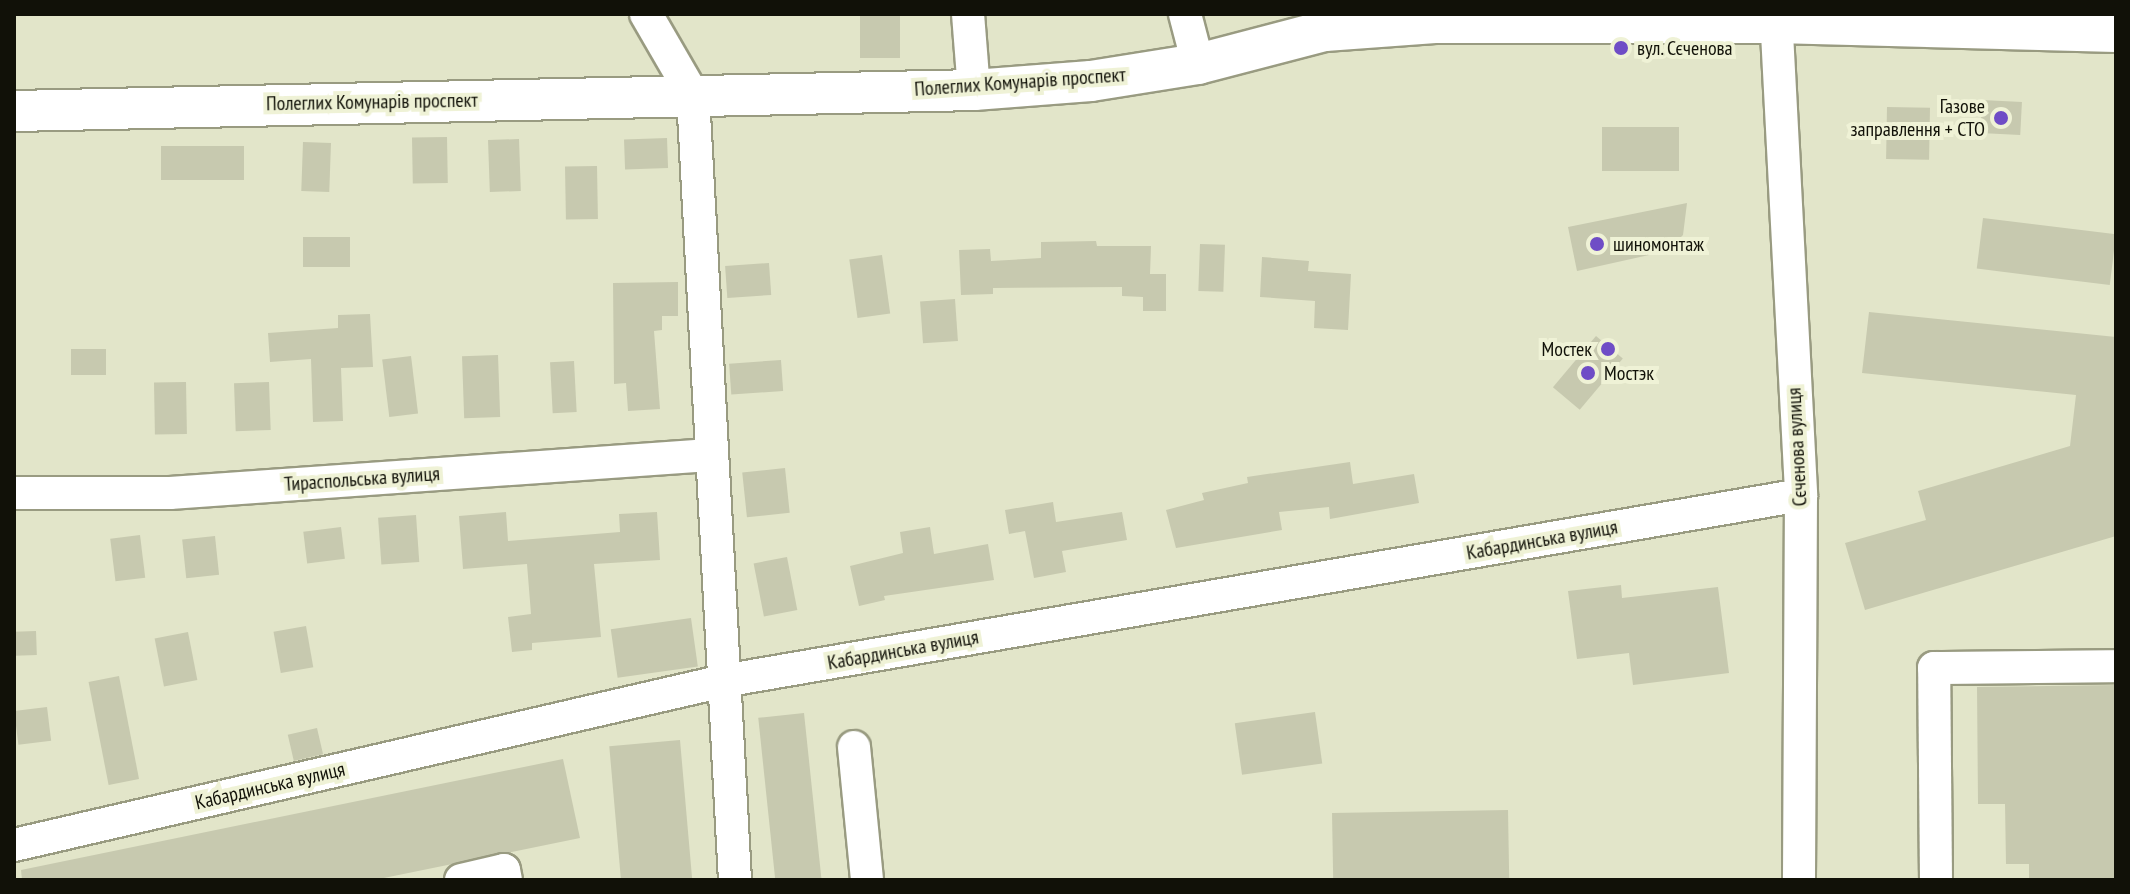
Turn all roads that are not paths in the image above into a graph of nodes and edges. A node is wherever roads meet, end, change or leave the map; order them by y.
1 (646, 14) edge
2 (669, 14) edge
3 (968, 14) edge
4 (1185, 14) edge
5 (1776, 18) edge
6 (1325, 22) edge
7 (2116, 32) edge
8 (670, 50) junction
9 (1198, 64) junction
10 (974, 90) junction
11 (693, 95) junction
12 (14, 111) edge
13 (710, 455) junction
14 (14, 493) edge
15 (1801, 495) junction
16 (2116, 666) edge
17 (723, 681) junction
18 (854, 747) dead end
19 (14, 845) edge
20 (461, 880) edge
21 (506, 880) edge
22 (735, 880) edge
23 (867, 880) edge
24 (1799, 880) edge
25 (1936, 880) edge

1 - 8 street
2 - 8 street
3 - 10 street
4 - 9 street
5 - 6 main road, Полеглих Комунарів проспект
5 - 7 main road, Полеглих Комунарів проспект
5 - 15 street, Сєченова вулиця
6 - 9 main road, Полеглих Комунарів проспект
8 - 11 street
9 - 10 main road, Полеглих Комунарів проспект
10 - 11 main road, Полеглих Комунарів проспект
11 - 12 main road, Полеглих Комунарів проспект
11 - 13 street
13 - 14 street, Тираспольська вулиця
13 - 17 street
15 - 17 street, Кабардинська вулиця
15 - 24 street, Сєченова вулиця
16 - 25 street
17 - 19 street, Кабардинська вулиця
17 - 22 street
18 - 23 street
20 - 21 street

